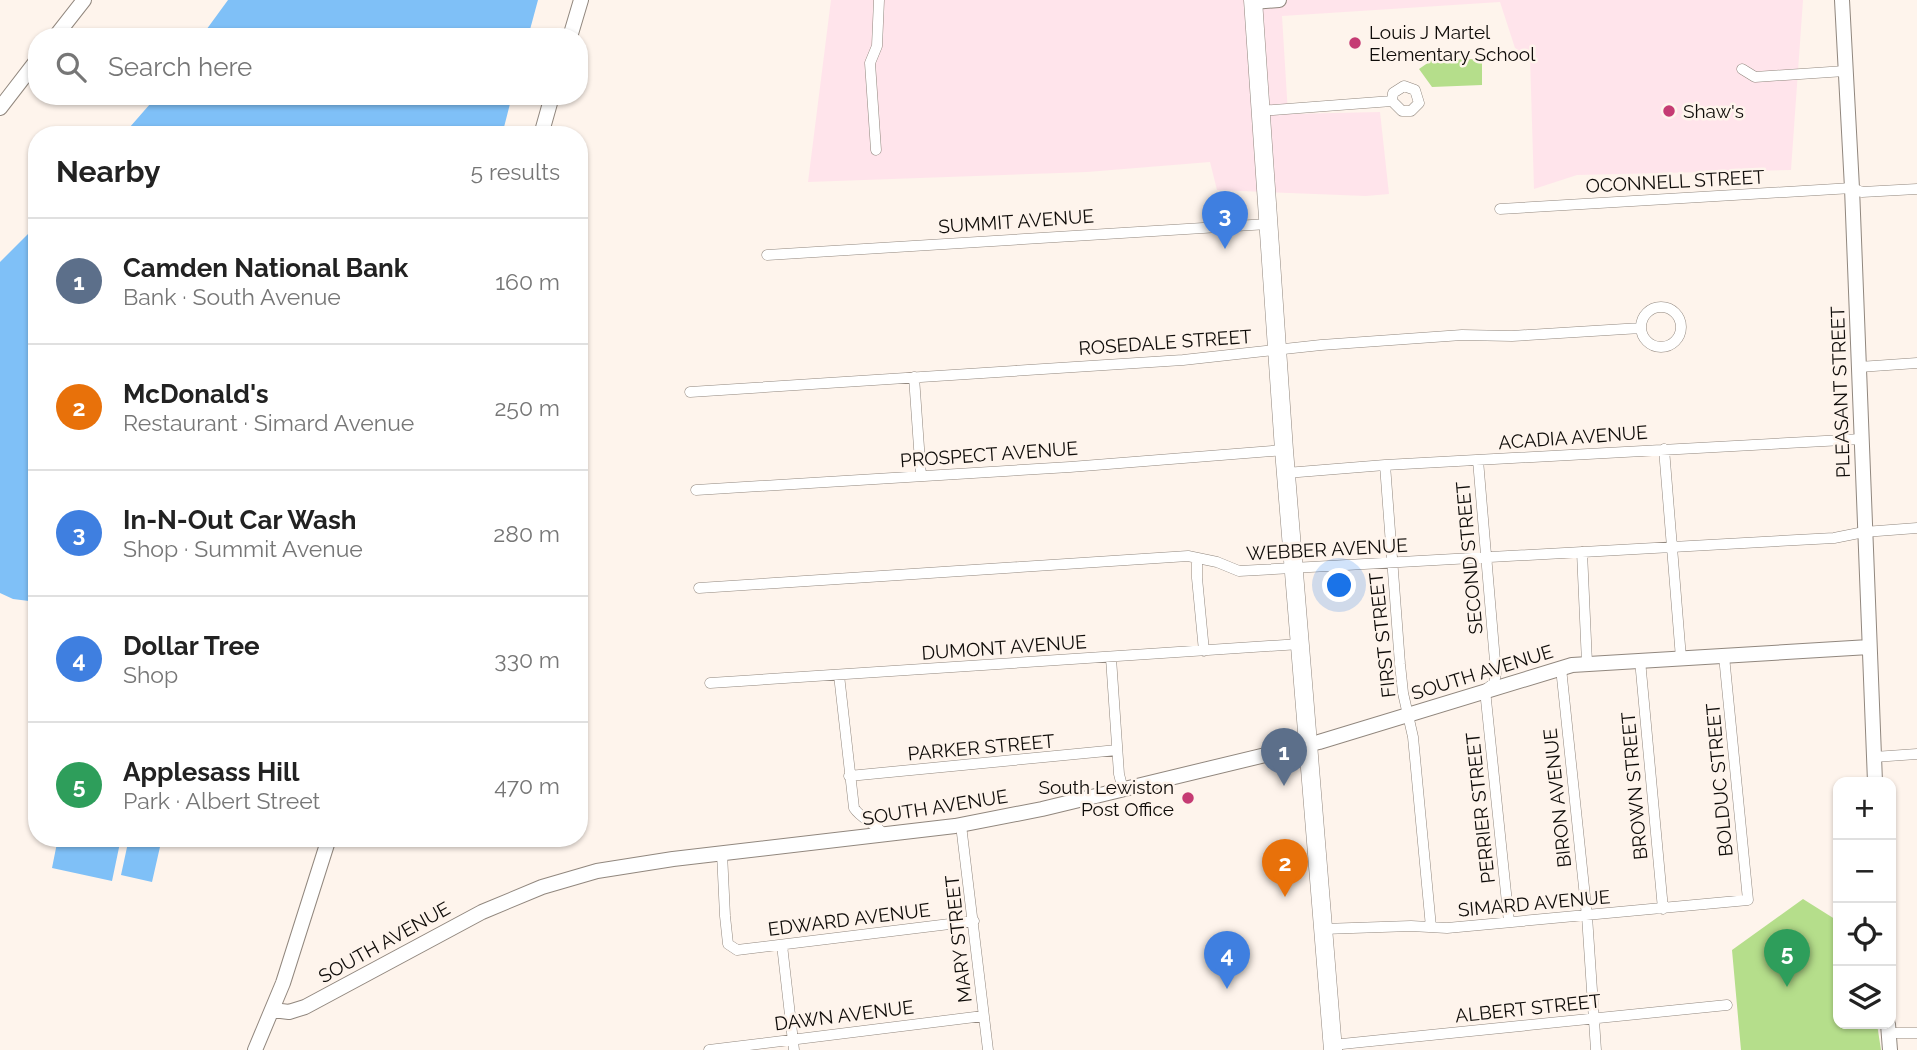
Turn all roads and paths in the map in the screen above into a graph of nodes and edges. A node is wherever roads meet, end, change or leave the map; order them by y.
1 (84, 0) edge
2 (581, 0) edge
3 (879, 0) edge
4 (1279, 0) edge
5 (1842, 0) edge
6 (1253, 1) edge
7 (62, 28) edge
8 (573, 28) edge
9 (1742, 69) dead end
10 (1845, 71) junction
11 (28, 72) edge
12 (1392, 102) dead end
13 (549, 105) edge
14 (0, 108) edge
15 (1260, 111) junction
16 (544, 126) edge
17 (876, 150) dead end
18 (1852, 188) junction
19 (1917, 189) edge
20 (1500, 209) dead end
21 (1268, 223) junction
22 (767, 255) dead end
23 (1641, 328) junction
24 (1277, 350) junction
25 (1917, 363) edge
26 (1859, 367) junction
27 (914, 377) junction
28 (690, 392) dead end
29 (1862, 439) junction
30 (1664, 449) junction
31 (1284, 450) junction
32 (1478, 460) junction
33 (1385, 465) junction
34 (1286, 472) junction
35 (921, 476) junction
36 (696, 490) dead end
37 (1917, 528) edge
38 (1864, 531) junction
39 (1672, 547) junction
40 (1582, 552) junction
41 (1197, 558) junction
42 (1486, 558) junction
43 (1392, 564) junction
44 (1294, 569) junction
45 (699, 588) dead end
46 (1300, 644) junction
47 (1869, 647) junction
48 (1204, 651) junction
49 (1724, 656) junction
50 (1111, 658) junction
51 (1681, 658) junction
52 (1640, 660) junction
53 (1587, 663) junction
54 (1561, 668) junction
55 (839, 675) junction
56 (710, 683) dead end
57 (1485, 690) junction
58 (1408, 714) junction
59 (1309, 744) junction
60 (1117, 750) junction
61 (1917, 754) edge
62 (1874, 757) junction
63 (849, 776) junction
64 (1875, 777) edge
65 (1123, 790) junction
66 (961, 825) junction
67 (884, 835) junction
68 (326, 847) edge
69 (722, 853) junction
70 (1748, 901) joint
71 (1663, 909) junction
72 (1587, 916) junction
73 (974, 920) junction
74 (1509, 922) junction
75 (1431, 927) junction
76 (1323, 929) junction
77 (782, 945) junction
78 (1727, 1005) dead end
79 (273, 1010) junction
80 (983, 1016) junction
81 (1593, 1019) junction
82 (1888, 1029) edge
83 (1894, 1029) edge
84 (1917, 1033) edge
85 (792, 1039) junction
86 (1333, 1047) edge
87 (255, 1050) edge
88 (709, 1050) edge
89 (794, 1050) edge
90 (988, 1050) edge
91 (1596, 1050) edge
92 (1890, 1050) edge

1 - 7 street
2 - 8 street
3 - 17 street
4 - 6 street
5 - 10 street, PLEASANT STREET
6 - 15 highway
9 - 10 street
10 - 18 street, PLEASANT STREET
11 - 14 street
12 - 15 street
13 - 16 street
15 - 21 highway
18 - 19 street, OCONNELL STREET
18 - 20 street, OCONNELL STREET
18 - 26 street, PLEASANT STREET
21 - 22 street, SUMMIT AVENUE
21 - 24 highway
23 - 23 street
23 - 24 street, ROSEDALE STREET
24 - 27 street, ROSEDALE STREET
24 - 31 highway
25 - 26 street
26 - 29 street, PLEASANT STREET
27 - 28 street, ROSEDALE STREET
27 - 35 street
29 - 30 street, ACADIA AVENUE
29 - 38 street, PLEASANT STREET
30 - 32 street, ACADIA AVENUE
30 - 39 street
31 - 34 highway
31 - 35 street, PROSPECT AVENUE
32 - 33 street, ACADIA AVENUE
32 - 42 street, SECOND STREET
33 - 34 street, ACADIA AVENUE
33 - 43 street, FIRST STREET
34 - 44 highway
35 - 36 street, PROSPECT AVENUE
37 - 38 street, WEBBER AVENUE
38 - 39 street, WEBBER AVENUE
38 - 47 street, PLEASANT STREET
39 - 40 street, WEBBER AVENUE
39 - 51 street
40 - 42 street, WEBBER AVENUE
40 - 53 street
41 - 44 street, WEBBER AVENUE
41 - 45 street, WEBBER AVENUE
41 - 48 street
42 - 43 street, WEBBER AVENUE
42 - 57 street, SECOND STREET
43 - 44 street, WEBBER AVENUE
43 - 58 street, FIRST STREET
44 - 46 highway
46 - 48 street, DUMONT AVENUE
46 - 59 highway
47 - 49 street, SOUTH AVENUE
47 - 62 street, PLEASANT STREET
48 - 50 street, DUMONT AVENUE
49 - 51 street, SOUTH AVENUE
49 - 70 street, BOLDUC STREET
50 - 55 street, DUMONT AVENUE
50 - 60 street
51 - 52 street, SOUTH AVENUE
52 - 53 street, SOUTH AVENUE
52 - 71 street, BROWN STREET
53 - 54 street, SOUTH AVENUE
54 - 57 street, SOUTH AVENUE
54 - 72 street, BIRON AVENUE
55 - 56 street, DUMONT AVENUE
55 - 63 street
57 - 58 street, SOUTH AVENUE
57 - 74 street, PERRIER STREET
58 - 59 street, SOUTH AVENUE
58 - 75 street, FIRST STREET
59 - 65 street, SOUTH AVENUE
59 - 76 highway
60 - 63 street, PARKER STREET
60 - 65 street
61 - 62 street
62 - 64 street, PLEASANT STREET
63 - 67 street
65 - 66 street, SOUTH AVENUE
66 - 67 street, SOUTH AVENUE
66 - 73 street, MARY STREET
67 - 69 street, SOUTH AVENUE
68 - 79 street
69 - 77 street, EDWARD AVENUE
69 - 79 street, SOUTH AVENUE
70 - 71 street, SIMARD AVENUE
71 - 72 street, SIMARD AVENUE
72 - 74 street, SIMARD AVENUE
72 - 81 street, BIRON AVENUE
73 - 77 street, EDWARD AVENUE
73 - 80 street, MARY STREET
74 - 75 street, SIMARD AVENUE
75 - 76 street, SIMARD AVENUE
76 - 86 highway
77 - 85 street
78 - 81 street, ALBERT STREET
79 - 87 street
80 - 85 street, DAWN AVENUE
80 - 90 street, MARY STREET
81 - 86 street, ALBERT STREET
81 - 91 street, BIRON AVENUE
82 - 92 street
83 - 84 street
85 - 88 street, DAWN AVENUE
85 - 89 street

